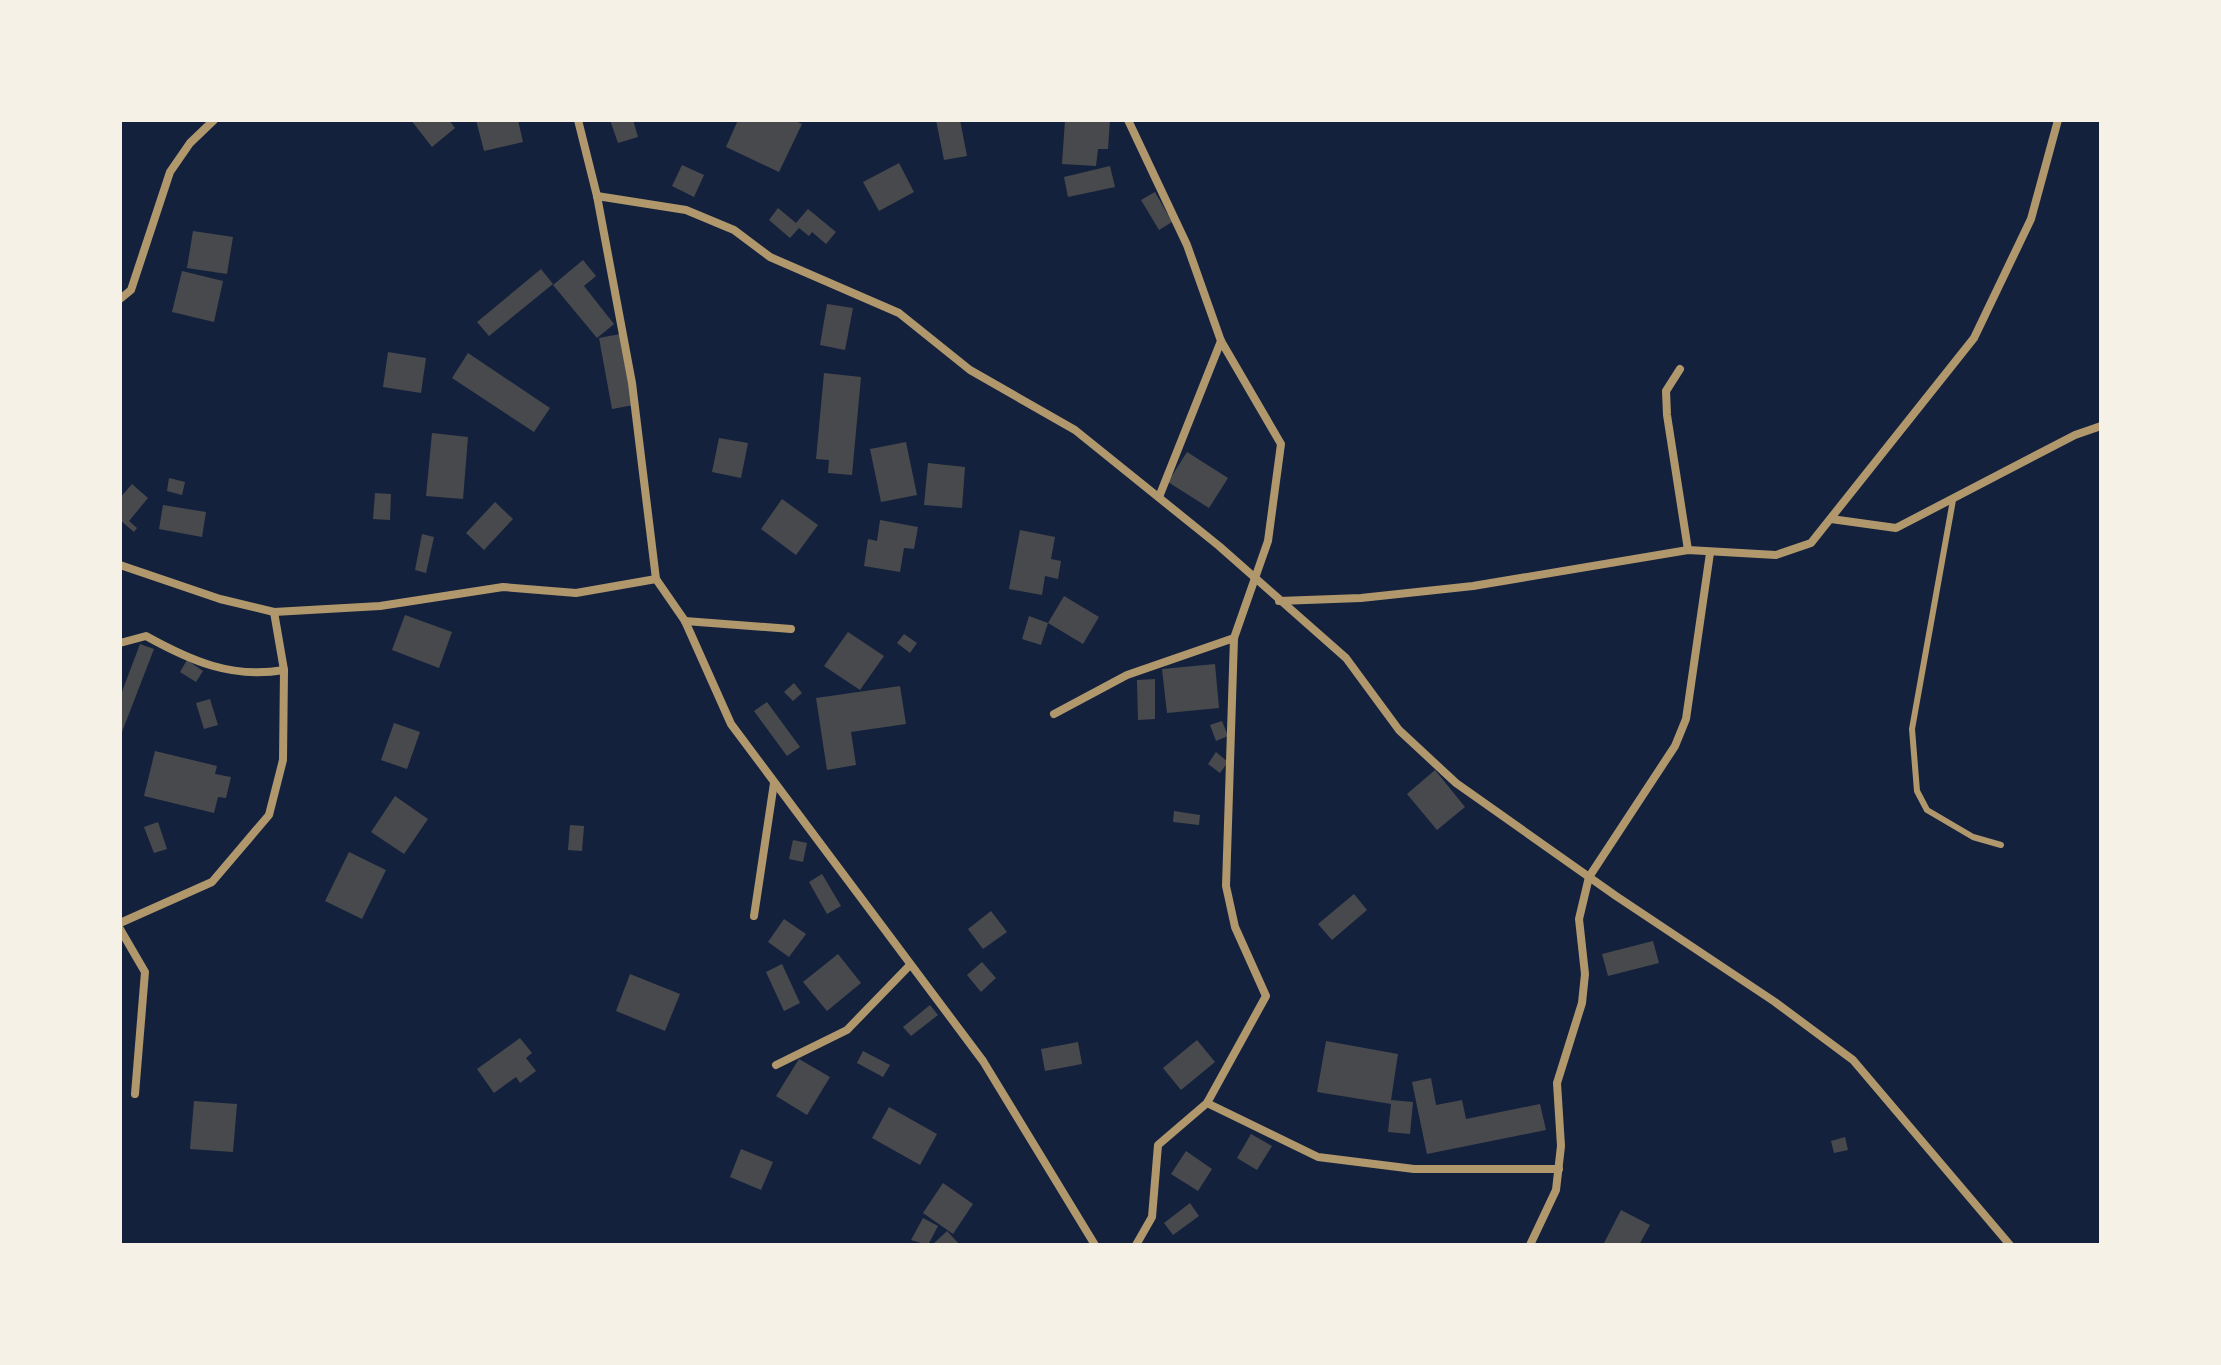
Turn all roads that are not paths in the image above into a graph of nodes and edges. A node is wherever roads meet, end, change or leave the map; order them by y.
1 (214, 120) edge
2 (578, 120) edge
3 (1128, 120) edge
4 (2058, 120) edge
5 (597, 196) junction
6 (120, 299) edge
7 (1221, 341) junction
8 (1680, 369) dead end
9 (2101, 426) edge
10 (1159, 497) junction
11 (1953, 500) junction
12 (1831, 519) junction
13 (1688, 550) junction
14 (1710, 553) junction
15 (120, 565) edge
16 (656, 579) junction
17 (1255, 581) junction
18 (1279, 601) junction
19 (274, 612) junction
20 (685, 621) junction
21 (791, 629) dead end
22 (1234, 638) junction
23 (120, 643) edge
24 (284, 670) junction
25 (1054, 714) dead end
26 (774, 783) junction
27 (2001, 845) dead end
28 (1589, 877) junction
29 (754, 916) dead end
30 (120, 926) edge
31 (910, 965) junction
32 (776, 1065) dead end
33 (135, 1094) dead end
34 (1207, 1103) junction
35 (1559, 1169) junction
36 (1095, 1245) edge
37 (1136, 1245) edge
38 (1530, 1245) edge
39 (2010, 1245) edge

1 - 6 street
2 - 5 street
3 - 7 street
4 - 12 street
5 - 10 street
5 - 16 street
7 - 10 street
7 - 17 street
8 - 13 street
9 - 11 street
10 - 17 street
11 - 12 street
11 - 27 lane
12 - 14 street
13 - 14 street
13 - 18 street
14 - 28 street
15 - 19 street
16 - 19 street
16 - 20 street
17 - 18 street
17 - 22 street
18 - 28 street
19 - 24 street
20 - 21 street
20 - 26 street
22 - 25 street
22 - 34 street
23 - 24 street
24 - 30 street
26 - 29 street
26 - 31 street
28 - 35 street
28 - 39 street
30 - 33 street
31 - 32 street
31 - 36 street
34 - 35 street
34 - 37 street
35 - 38 street

